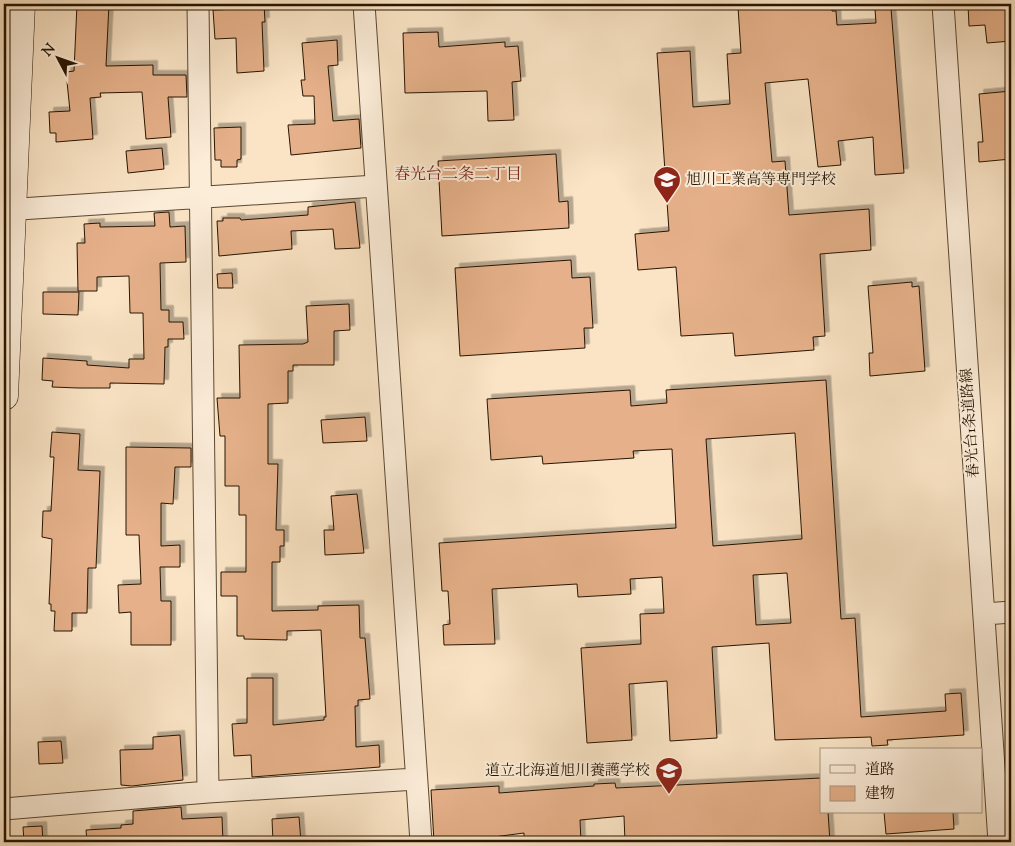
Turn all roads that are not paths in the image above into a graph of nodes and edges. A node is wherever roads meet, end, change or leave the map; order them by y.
1 (21, 4) edge
2 (198, 4) edge
3 (364, 4) edge
4 (943, 4) edge
5 (376, 186) junction
6 (201, 197) junction
7 (8, 210) edge
8 (4, 396) edge
9 (1011, 612) edge
10 (985, 614) junction
11 (416, 779) junction
12 (208, 792) junction
13 (4, 809) edge
14 (420, 842) edge
15 (999, 842) edge

1 - 7 street
2 - 6 street
3 - 5 street
4 - 10 street, 春光台1条道路線
5 - 6 street
5 - 11 street
6 - 7 street
6 - 12 street
7 - 8 street
9 - 10 street
10 - 15 street, 春光台1条道路線
11 - 12 street
11 - 14 street
12 - 13 street

